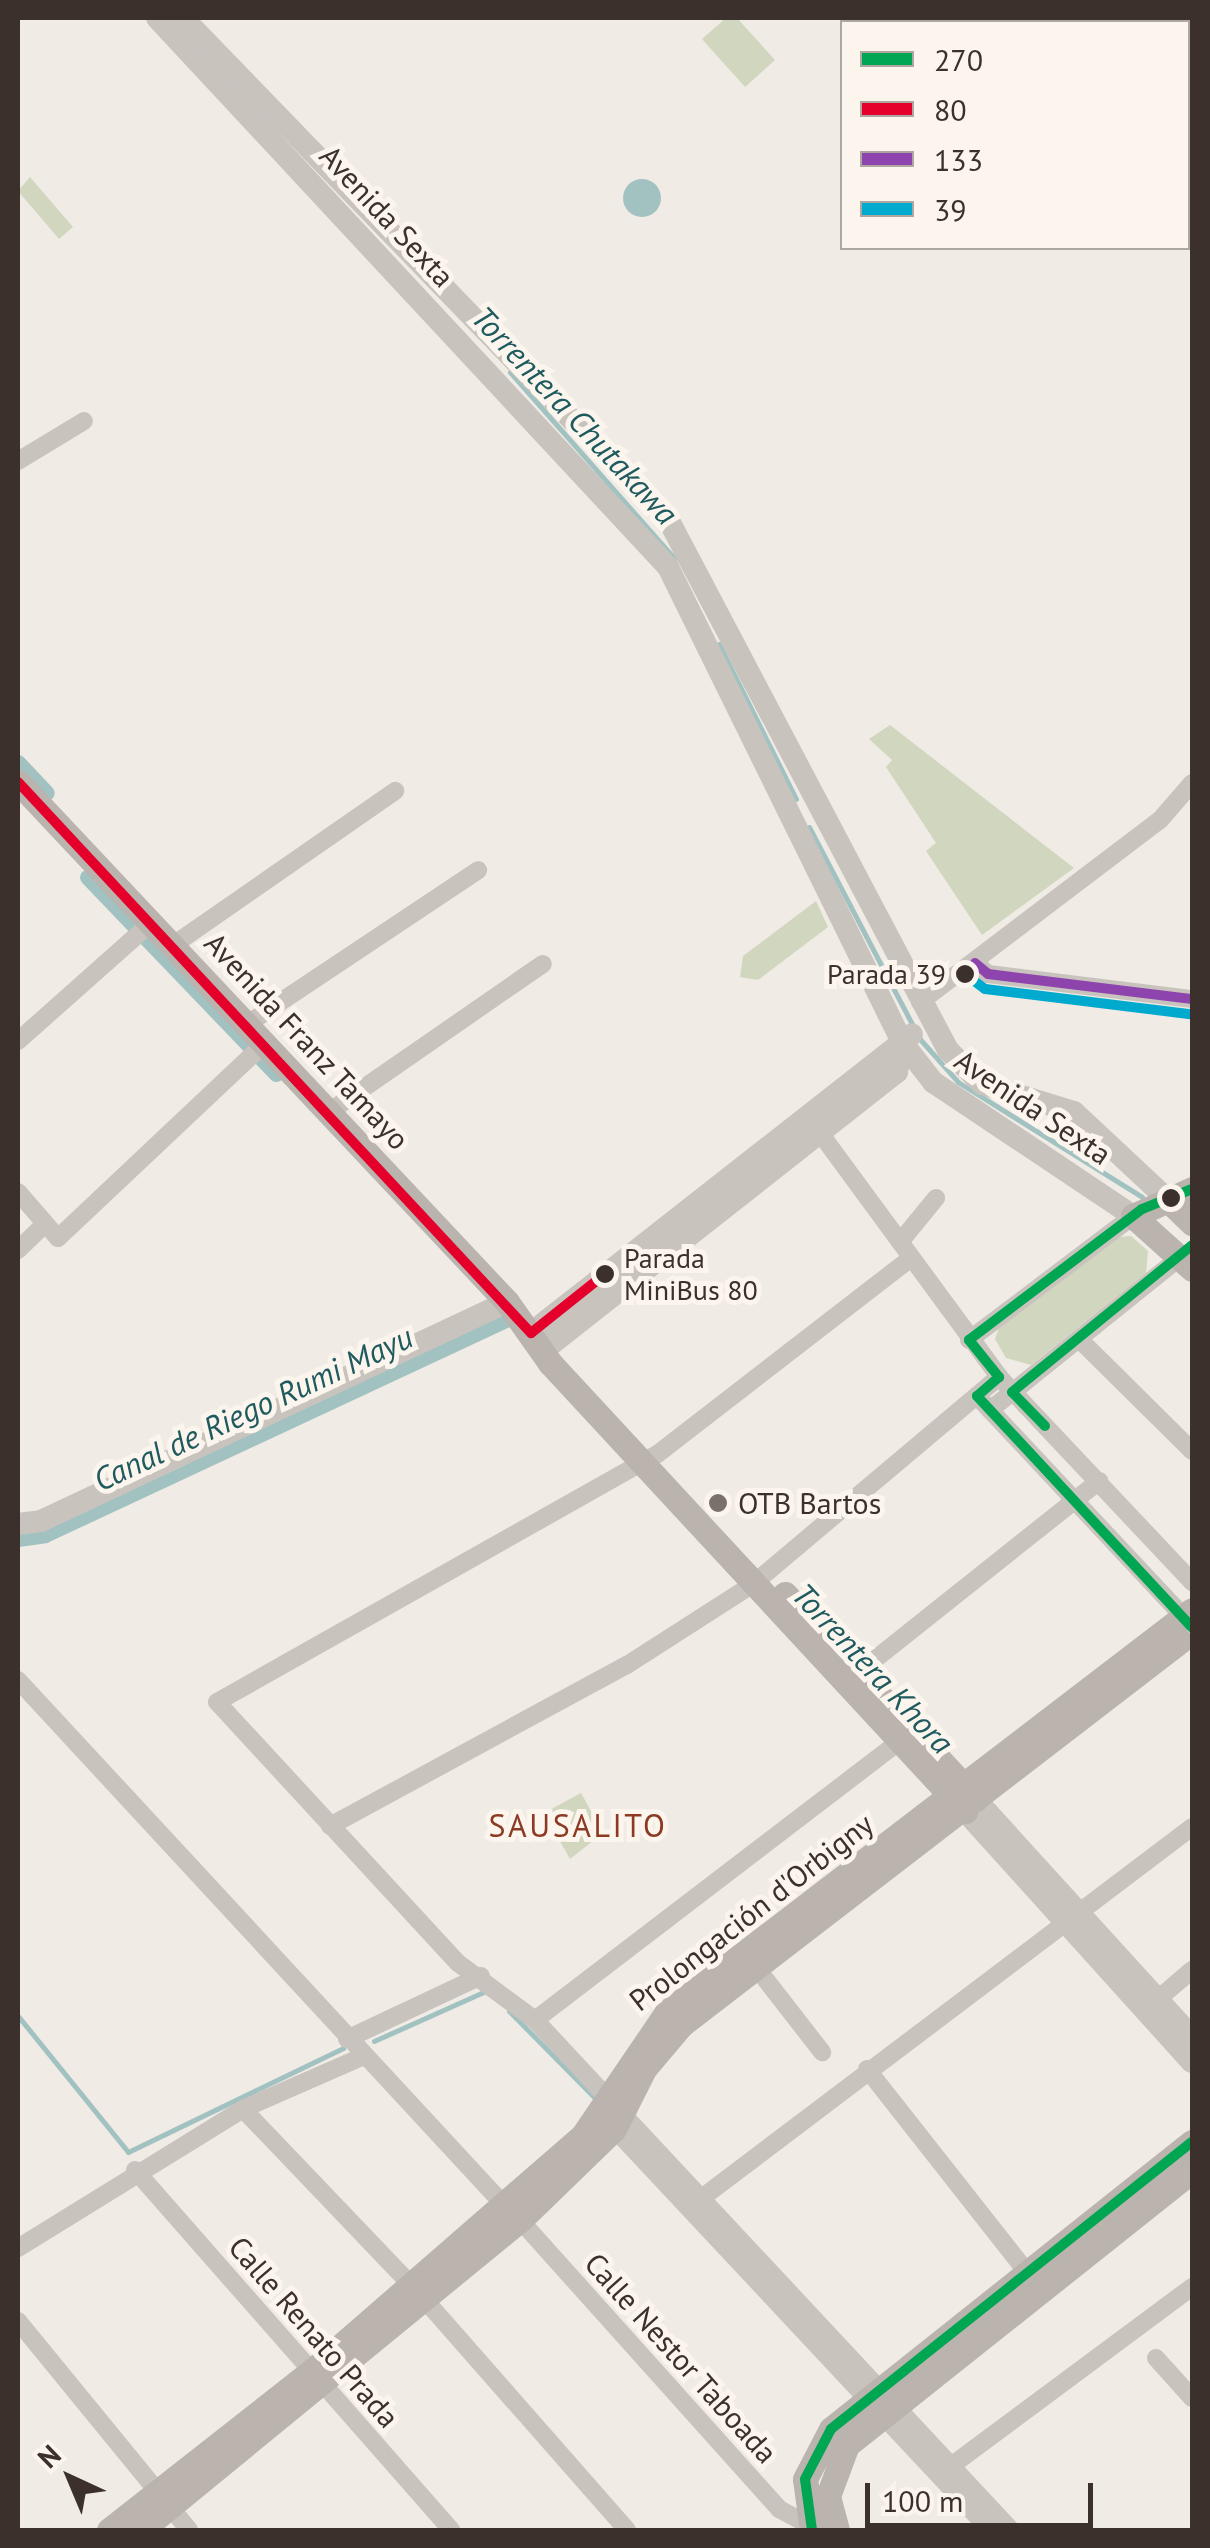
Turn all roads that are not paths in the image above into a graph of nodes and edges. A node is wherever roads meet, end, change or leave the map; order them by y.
1 (157, 18) edge
2 (182, 18) edge
3 (248, 97) junction
4 (84, 421) dead end
5 (18, 461) edge
6 (18, 782) edge
7 (1192, 783) edge
8 (395, 790) dead end
9 (799, 806) junction
10 (478, 870) dead end
11 (151, 924) junction
12 (172, 946) junction
13 (975, 963) junction
14 (543, 964) dead end
15 (1192, 999) edge
16 (916, 1026) junction
17 (255, 1034) junction
18 (18, 1041) edge
19 (328, 1112) junction
20 (813, 1122) junction
21 (1192, 1189) edge
22 (18, 1192) edge
23 (936, 1198) dead end
24 (1148, 1208) junction
25 (46, 1224) junction
26 (1192, 1224) edge
27 (900, 1242) junction
28 (18, 1250) edge
29 (1188, 1256) edge
30 (911, 1258) junction
31 (507, 1302) junction
32 (1079, 1338) junction
33 (969, 1340) junction
34 (538, 1341) junction
35 (1005, 1384) junction
36 (983, 1403) junction
37 (1192, 1451) edge
38 (650, 1458) junction
39 (1099, 1481) junction
40 (1077, 1499) junction
41 (18, 1524) edge
42 (759, 1579) junction
43 (1192, 1582) edge
44 (1190, 1621) edge
45 (859, 1672) junction
46 (19, 1685) edge
47 (898, 1742) junction
48 (964, 1799) junction
49 (330, 1826) junction
50 (1192, 1826) edge
51 (1073, 1920) junction
52 (756, 1967) junction
53 (1192, 1970) edge
54 (481, 1976) junction
55 (1150, 2005) junction
56 (534, 2020) junction
57 (1192, 2037) edge
58 (347, 2039) junction
59 (822, 2052) dead end
60 (364, 2056) junction
61 (1192, 2062) edge
62 (867, 2070) junction
63 (242, 2109) junction
64 (611, 2113) junction
65 (1192, 2142) edge
66 (135, 2170) junction
67 (1192, 2171) edge
68 (702, 2197) junction
69 (512, 2212) junction
70 (18, 2248) edge
71 (1025, 2270) junction
72 (1192, 2286) edge
73 (418, 2292) junction
74 (18, 2321) edge
75 (1156, 2358) dead end
76 (319, 2378) junction
77 (1192, 2398) edge
78 (880, 2403) junction
79 (951, 2466) junction
80 (164, 2500) junction
81 (809, 2527) edge
82 (109, 2530) edge
83 (141, 2530) edge
84 (188, 2530) edge
85 (450, 2530) edge
86 (627, 2530) edge
87 (838, 2530) edge
88 (990, 2530) edge
89 (1012, 2530) edge

1 - 3 street, Avenida Sexta
2 - 3 street, Avenida Sexta
3 - 9 street, Avenida Sexta
3 - 9 street, Avenida Sexta
4 - 5 street
6 - 11 main road, Avenida Franz Tamayo
7 - 13 street
8 - 12 street
9 - 16 street, Avenida Sexta
9 - 16 street, Avenida Sexta
10 - 17 street
11 - 12 main road, Avenida Franz Tamayo
11 - 18 street
12 - 17 main road, Avenida Franz Tamayo
13 - 15 street
13 - 16 street
14 - 19 street
16 - 20 street
16 - 24 street, Avenida Sexta
16 - 24 street, Avenida Sexta
17 - 19 main road, Avenida Franz Tamayo
17 - 25 street
19 - 31 main road, Avenida Franz Tamayo
20 - 27 street
20 - 34 street
21 - 24 main road
22 - 25 street
23 - 27 street
24 - 26 main road, Avenida Sexta
24 - 29 main road, Avenida Sexta
24 - 33 street
25 - 28 street
27 - 30 street
29 - 32 street
30 - 33 street
30 - 38 street
31 - 34 main road, Avenida Franz Tamayo
31 - 41 street
32 - 35 street
32 - 37 street
33 - 35 street
34 - 38 main road, Avenida Franz Tamayo
35 - 36 street
35 - 39 street
36 - 40 street
36 - 42 street
38 - 42 main road, Avenida Franz Tamayo
38 - 49 street
39 - 40 street
39 - 43 street
40 - 44 street
40 - 45 street
42 - 45 main road, Avenida Franz Tamayo
42 - 47 main road, Avenida Franz Tamayo
42 - 49 street
44 - 48 main road, Prolongación d'Orbigny
45 - 48 main road, Avenida Franz Tamayo
46 - 58 street, Calle Nestor Taboada
47 - 48 main road, Avenida Franz Tamayo
47 - 56 street
48 - 51 street, Avenida Franz Tamayo
48 - 52 main road, Prolongación d'Orbigny
48 - 64 main road, Prolongación d'Orbigny
49 - 54 street
50 - 51 street
51 - 55 street, Avenida Franz Tamayo
51 - 62 street
52 - 59 street
52 - 64 main road, Prolongación d'Orbigny
53 - 55 street
54 - 56 street
54 - 58 street
55 - 57 street, Avenida Franz Tamayo
55 - 61 street, Avenida Franz Tamayo
56 - 64 street
58 - 60 street, Calle Nestor Taboada
60 - 63 street
60 - 69 street, Calle Nestor Taboada
62 - 68 street
62 - 71 street
63 - 66 street
63 - 73 street
64 - 68 street
64 - 69 main road, Prolongación d'Orbigny
64 - 78 street
65 - 71 main road
66 - 70 street
66 - 76 street, Calle Renato Prada
67 - 78 main road
68 - 78 street
69 - 73 main road, Prolongación d'Orbigny
69 - 81 street, Calle Nestor Taboada
71 - 78 main road
72 - 79 street
73 - 76 main road, Prolongación d'Orbigny
73 - 86 street
74 - 80 street
75 - 77 street
76 - 80 main road, Prolongación d'Orbigny
76 - 85 street, Calle Renato Prada
78 - 79 street
78 - 81 main road
78 - 87 main road
78 - 88 street
79 - 89 street
80 - 82 main road, Prolongación d'Orbigny
80 - 83 main road, Prolongación d'Orbigny
80 - 84 street

